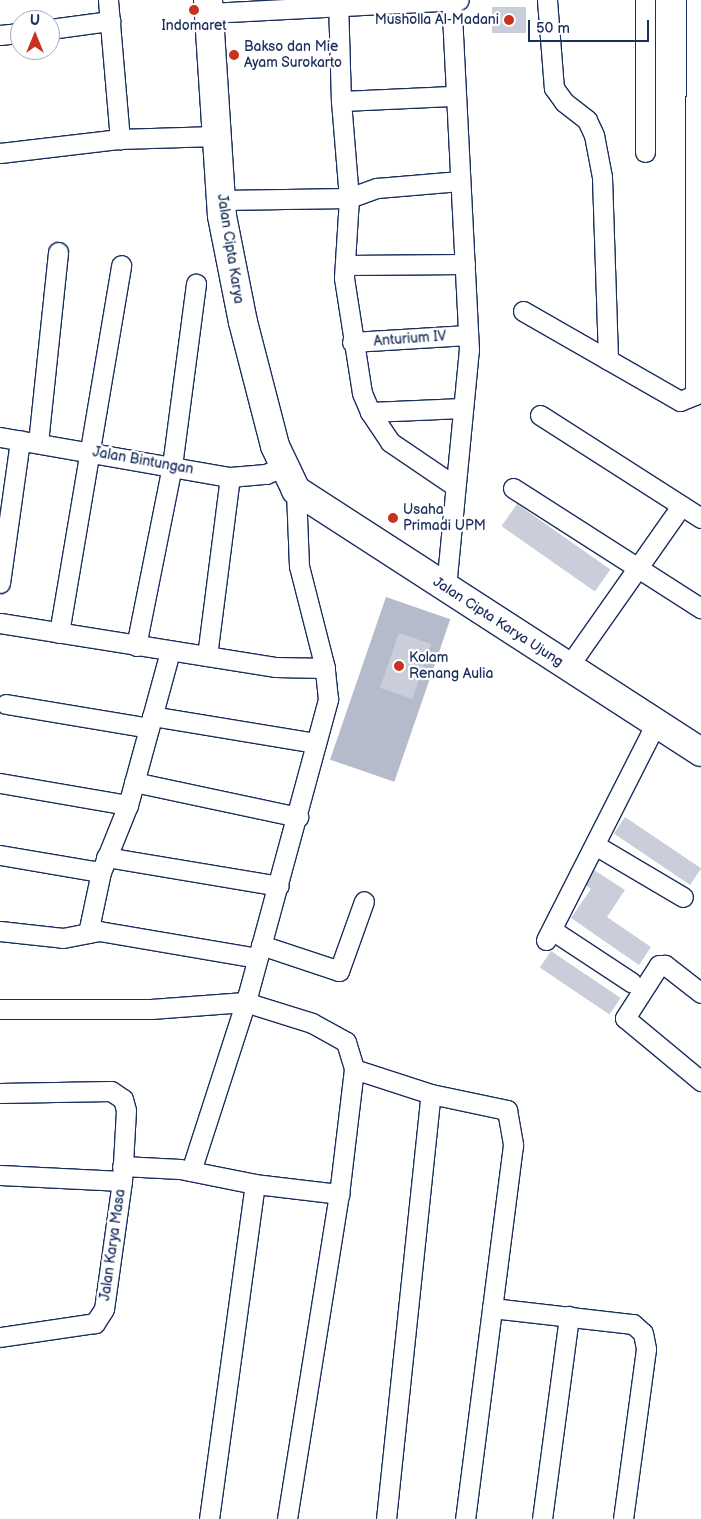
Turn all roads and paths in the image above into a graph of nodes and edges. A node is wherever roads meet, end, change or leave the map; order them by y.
1 (108, 0) edge
2 (451, 0) edge
3 (459, 0) edge
4 (547, 0) edge
5 (645, 0) edge
6 (696, 0) edge
7 (338, 2) edge
8 (209, 6) edge
9 (110, 20) junction
10 (60, 28) edge
11 (698, 61) edge
12 (454, 96) junction
13 (341, 101) junction
14 (214, 136) junction
15 (120, 139) junction
16 (645, 152) dead end
17 (0, 154) edge
18 (460, 181) junction
19 (349, 198) junction
20 (221, 200) junction
21 (58, 252) dead end
22 (464, 264) junction
23 (121, 265) dead end
24 (348, 265) junction
25 (196, 284) dead end
26 (523, 311) dead end
27 (468, 335) junction
28 (352, 342) junction
29 (608, 360) junction
30 (463, 408) junction
31 (370, 412) junction
32 (540, 415) dead end
33 (0, 437) edge
34 (29, 442) junction
35 (90, 451) junction
36 (172, 466) junction
37 (284, 466) junction
38 (230, 477) junction
39 (455, 486) junction
40 (513, 488) dead end
41 (296, 490) junction
42 (681, 506) junction
43 (701, 518) edge
44 (638, 568) junction
45 (447, 577) dead end
46 (0, 583) edge
47 (701, 608) edge
48 (0, 623) edge
49 (59, 634) junction
50 (136, 646) junction
51 (170, 651) junction
52 (207, 656) junction
53 (568, 667) junction
54 (325, 668) junction
55 (6, 704) dead end
56 (151, 722) junction
57 (656, 723) junction
58 (315, 743) junction
59 (701, 752) edge
60 (134, 782) junction
61 (0, 783) edge
62 (128, 805) junction
63 (298, 817) junction
64 (595, 845) junction
65 (0, 855) edge
66 (103, 864) junction
67 (278, 886) junction
68 (683, 897) dead end
69 (364, 901) dead end
70 (0, 931) edge
71 (88, 933) junction
72 (259, 952) junction
73 (631, 982) dead end
74 (701, 993) edge
75 (245, 1002) junction
76 (0, 1009) edge
77 (354, 1069) junction
78 (701, 1081) edge
79 (0, 1093) edge
80 (431, 1094) junction
81 (191, 1171) junction
82 (122, 1174) junction
83 (0, 1175) edge
84 (255, 1184) junction
85 (338, 1194) junction
86 (492, 1308) junction
87 (569, 1316) junction
88 (0, 1337) edge
89 (209, 1519) edge
90 (287, 1519) edge
91 (386, 1519) edge
92 (465, 1519) edge
93 (542, 1519) edge
94 (623, 1519) edge

1 - 9 street
2 - 3 street
2 - 7 street
2 - 12 street
4 - 29 street
5 - 16 street
6 - 11 street
7 - 8 street
7 - 13 street
8 - 14 main road, Jalan Cipta Karya
9 - 10 street
9 - 15 street
11 - 29 street
12 - 13 street
12 - 18 street
13 - 19 street
14 - 15 street
14 - 20 main road, Jalan Cipta Karya
15 - 17 street
18 - 19 street
18 - 22 street
19 - 20 street
19 - 24 street
20 - 37 main road, Jalan Cipta Karya
21 - 34 street
22 - 24 street
22 - 27 street
23 - 35 street
24 - 28 street
25 - 36 street
26 - 29 street
27 - 28 street, Anturium IV
27 - 30 street
28 - 31 street
30 - 31 street
30 - 39 street
31 - 39 street
32 - 42 street
33 - 34 street, Jalan Bintungan
34 - 35 street, Jalan Bintungan
34 - 46 street
35 - 36 street, Jalan Bintungan
35 - 49 street
36 - 38 street, Jalan Bintungan
36 - 50 street
37 - 38 street, Jalan Bintungan
37 - 41 main road, Jalan Cipta Karya
38 - 52 street
39 - 45 street
40 - 44 street
41 - 53 main road, Jalan Cipta Karya Ujung
41 - 54 street
42 - 43 street
42 - 44 street
44 - 47 street
44 - 53 street
48 - 49 street
49 - 50 street
50 - 51 street
51 - 52 street
51 - 56 street
52 - 54 street
53 - 57 main road, Jalan Cipta Karya Ujung
54 - 58 street
55 - 56 street
56 - 58 street
56 - 60 street
57 - 59 main road, Jalan Cipta Karya Ujung
57 - 64 street
58 - 63 street
60 - 62 street
60 - 63 street
61 - 62 street
62 - 66 street
63 - 67 street
64 - 68 street
64 - 73 street
65 - 66 street
66 - 67 street
66 - 71 street
67 - 72 street
69 - 72 street
70 - 71 street
71 - 72 street
72 - 75 street
74 - 78 street
75 - 76 street
75 - 77 street
75 - 81 street
77 - 80 street
77 - 85 street
79 - 82 street, Jalan Karya Masa
80 - 86 street
80 - 91 street
81 - 82 street
81 - 84 street
82 - 83 street
82 - 88 street, Jalan Karya Masa
84 - 85 street
84 - 89 street
85 - 90 street
86 - 87 street
86 - 92 street
87 - 93 street
87 - 94 street

